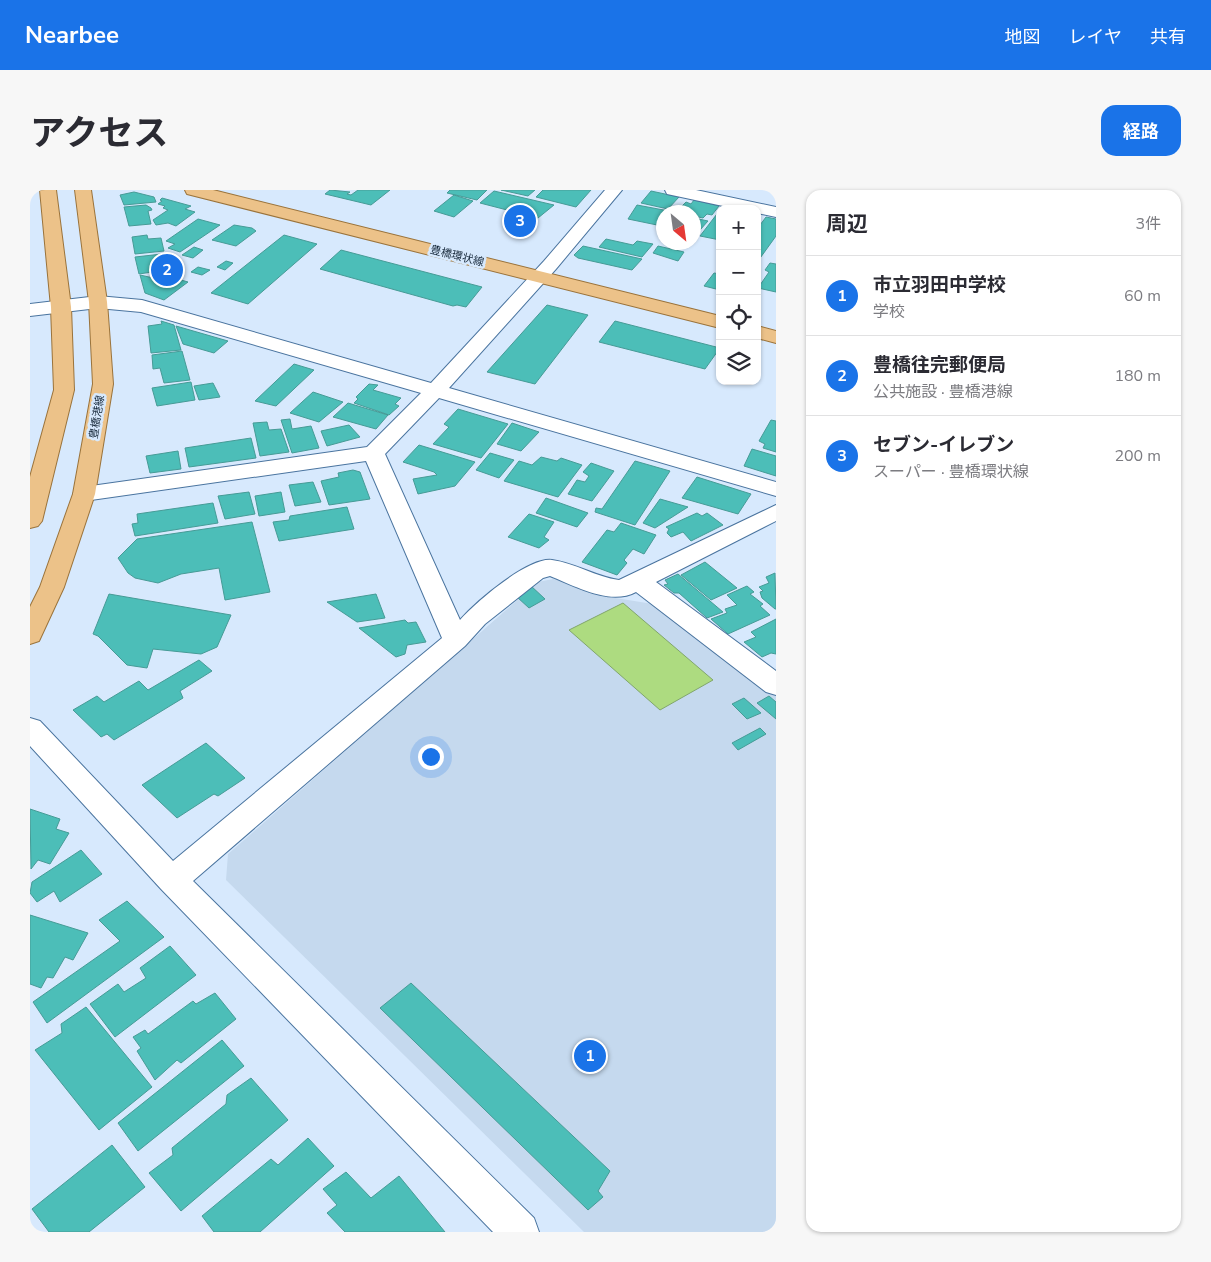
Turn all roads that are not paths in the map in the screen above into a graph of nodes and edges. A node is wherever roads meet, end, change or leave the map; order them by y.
1 (48, 190) edge
2 (83, 190) edge
3 (194, 190) edge
4 (248, 190) edge
5 (614, 190) edge
6 (673, 190) edge
7 (776, 212) edge
8 (545, 271) junction
9 (98, 302) junction
10 (61, 306) junction
11 (716, 306) edge
12 (30, 310) edge
13 (761, 317) edge
14 (716, 321) edge
15 (776, 321) edge
16 (761, 333) edge
17 (776, 337) edge
18 (435, 391) junction
19 (374, 453) junction
20 (776, 489) edge
21 (84, 494) junction
22 (776, 512) edge
23 (30, 521) edge
24 (639, 582) junction
25 (30, 635) edge
26 (456, 640) junction
27 (776, 685) edge
28 (30, 728) edge
29 (172, 880) junction
30 (520, 1232) edge

1 - 10 main road
2 - 9 main road, 豊橋港線
3 - 8 main road, 豊橋環状線
4 - 8 main road, 豊橋環状線
5 - 8 street
6 - 7 street
8 - 11 main road, 豊橋環状線
8 - 14 main road, 豊橋環状線
8 - 18 street
9 - 10 street
9 - 18 street
9 - 21 main road, 豊橋港線
10 - 12 street
10 - 23 main road
13 - 15 main road
16 - 17 main road
18 - 19 street
18 - 20 street
19 - 21 street
19 - 26 street
21 - 25 main road, 豊橋港線
22 - 24 street
24 - 26 street
24 - 27 street
26 - 29 street
28 - 29 street
29 - 30 street

